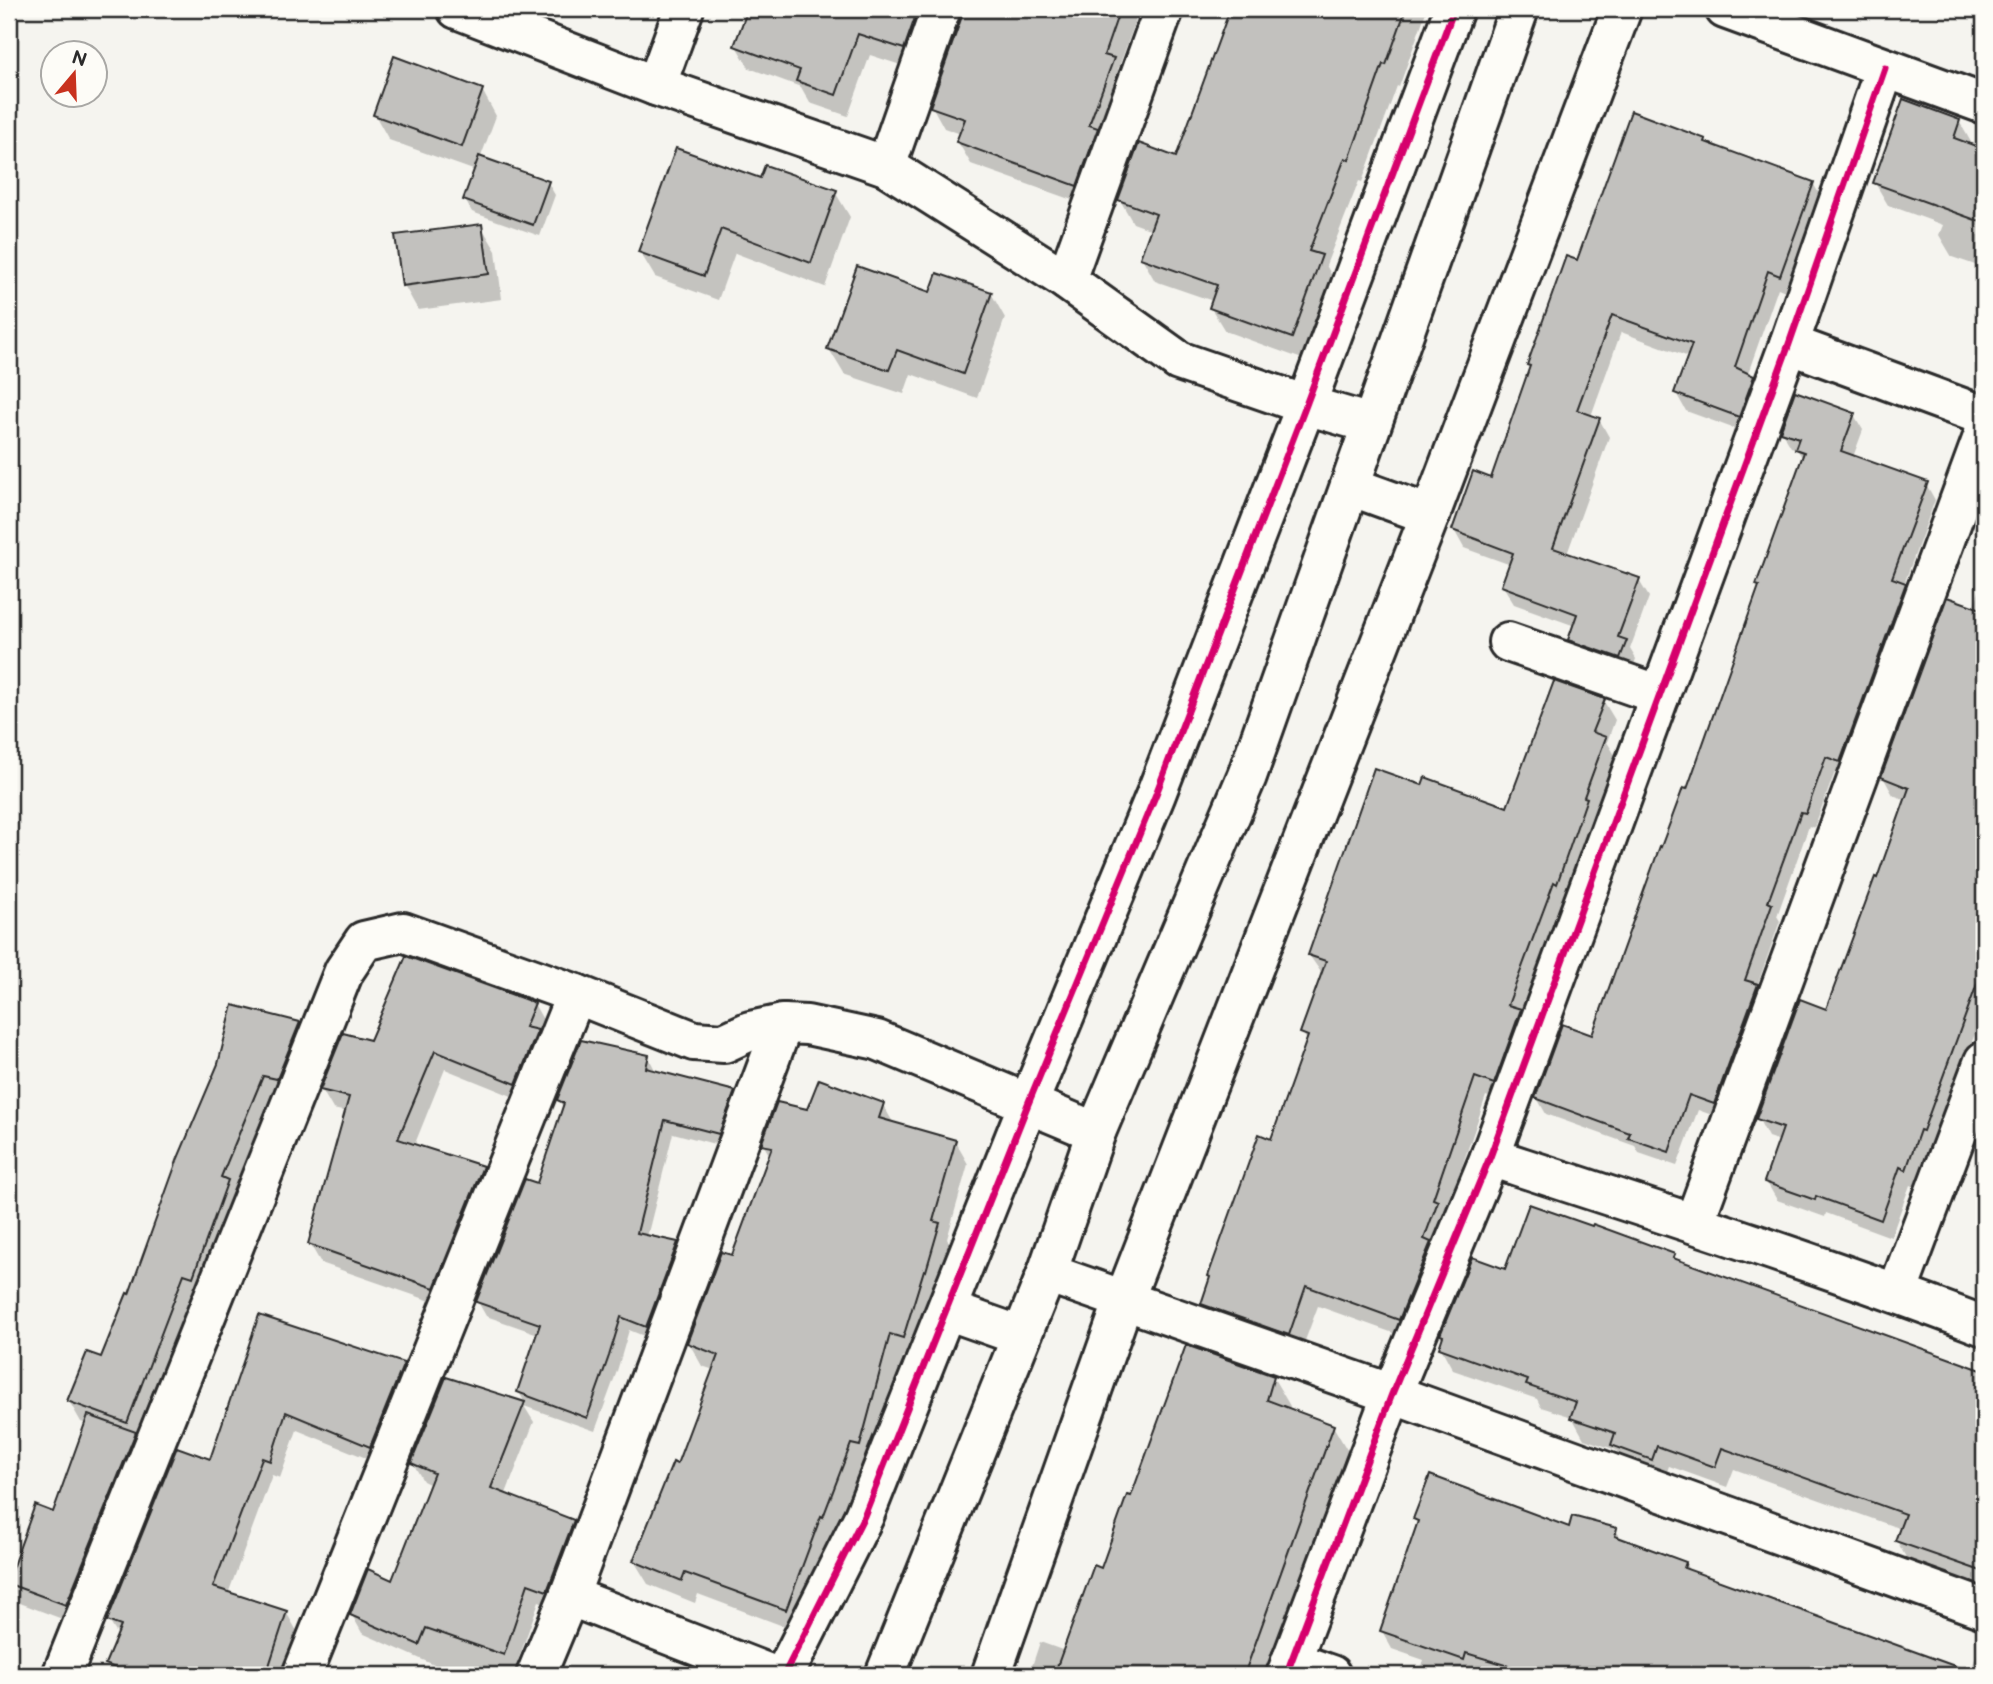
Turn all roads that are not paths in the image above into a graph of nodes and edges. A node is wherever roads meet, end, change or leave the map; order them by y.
1 (457, 9) edge
2 (684, 9) edge
3 (941, 9) edge
4 (1164, 9) edge
5 (1454, 9) edge
6 (1519, 9) edge
7 (1622, 9) edge
8 (1725, 9) edge
9 (1885, 68) junction
10 (656, 86) junction
11 (1984, 104) edge
12 (886, 166) junction
13 (1066, 280) junction
14 (1789, 344) junction
15 (1306, 405) junction
16 (1984, 416) edge
17 (1371, 424) junction
18 (1984, 433) edge
19 (1350, 486) junction
20 (1430, 515) junction
21 (1508, 642) dead end
22 (1660, 695) junction
23 (576, 994) junction
24 (783, 1024) junction
25 (1984, 1061) edge
26 (1028, 1104) junction
27 (1096, 1132) junction
28 (1490, 1157) junction
29 (1694, 1223) junction
30 (1047, 1273) junction
31 (1897, 1293) junction
32 (1124, 1300) junction
33 (947, 1310) junction
34 (1984, 1326) edge
35 (1021, 1336) junction
36 (1392, 1394) junction
37 (569, 1596) junction
38 (1984, 1609) edge
39 (1288, 1668) edge
40 (62, 1675) edge
41 (302, 1675) edge
42 (537, 1675) edge
43 (772, 1675) edge
44 (784, 1675) edge
45 (885, 1675) edge
46 (991, 1675) edge
47 (1331, 1675) edge

1 - 10 street
2 - 10 street
3 - 12 street
4 - 13 street
5 - 15 street
6 - 17 street
7 - 20 street
8 - 9 street
9 - 11 street
9 - 14 street
10 - 12 street
12 - 13 street
13 - 15 street
14 - 16 street
14 - 22 street
15 - 17 street
15 - 26 street
17 - 19 street
18 - 29 street
19 - 20 street
19 - 27 street
20 - 32 street
21 - 22 street
22 - 28 street
23 - 24 street
23 - 40 street
23 - 41 street
24 - 26 street
24 - 37 street
25 - 31 street
26 - 27 street
26 - 33 street
27 - 30 street
28 - 29 street
28 - 36 street
29 - 31 street
30 - 32 street
30 - 35 street
31 - 34 street
32 - 36 street
32 - 46 street
33 - 35 street
33 - 44 street
35 - 45 street
36 - 38 street
36 - 39 street
37 - 42 street
37 - 43 street
39 - 47 street

